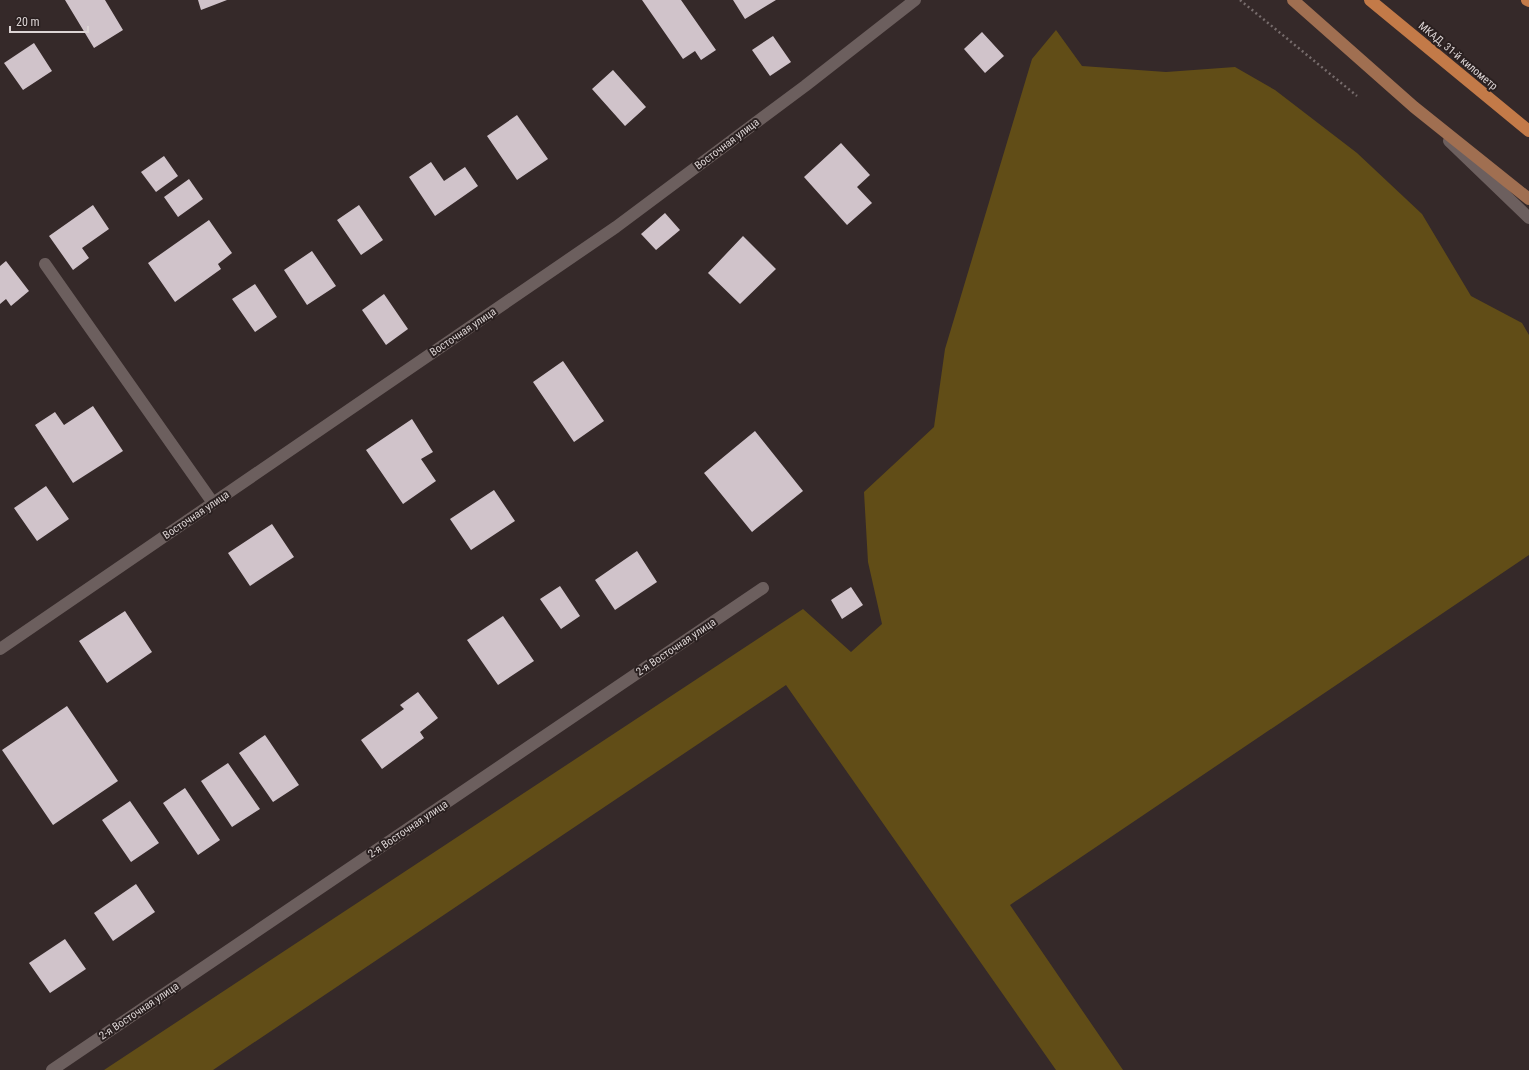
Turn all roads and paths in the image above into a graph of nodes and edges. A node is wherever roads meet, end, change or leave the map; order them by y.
1 (915, 0) edge
2 (1240, 0) edge
3 (1293, 0) edge
4 (1370, 0) edge
5 (1357, 96) dead end
6 (1414, 107) junction
7 (1529, 131) edge
8 (1529, 199) edge
9 (1529, 218) edge
10 (45, 264) dead end
11 (213, 503) junction
12 (763, 588) dead end
13 (0, 649) edge
14 (52, 1070) edge

1 - 11 street, Восточная улица
2 - 5 path
3 - 6 main road
4 - 7 highway, МКАД, 31-й километр
6 - 8 main road
6 - 9 street
10 - 11 street
11 - 13 street, Восточная улица
12 - 14 street, 2-я Восточная улица

